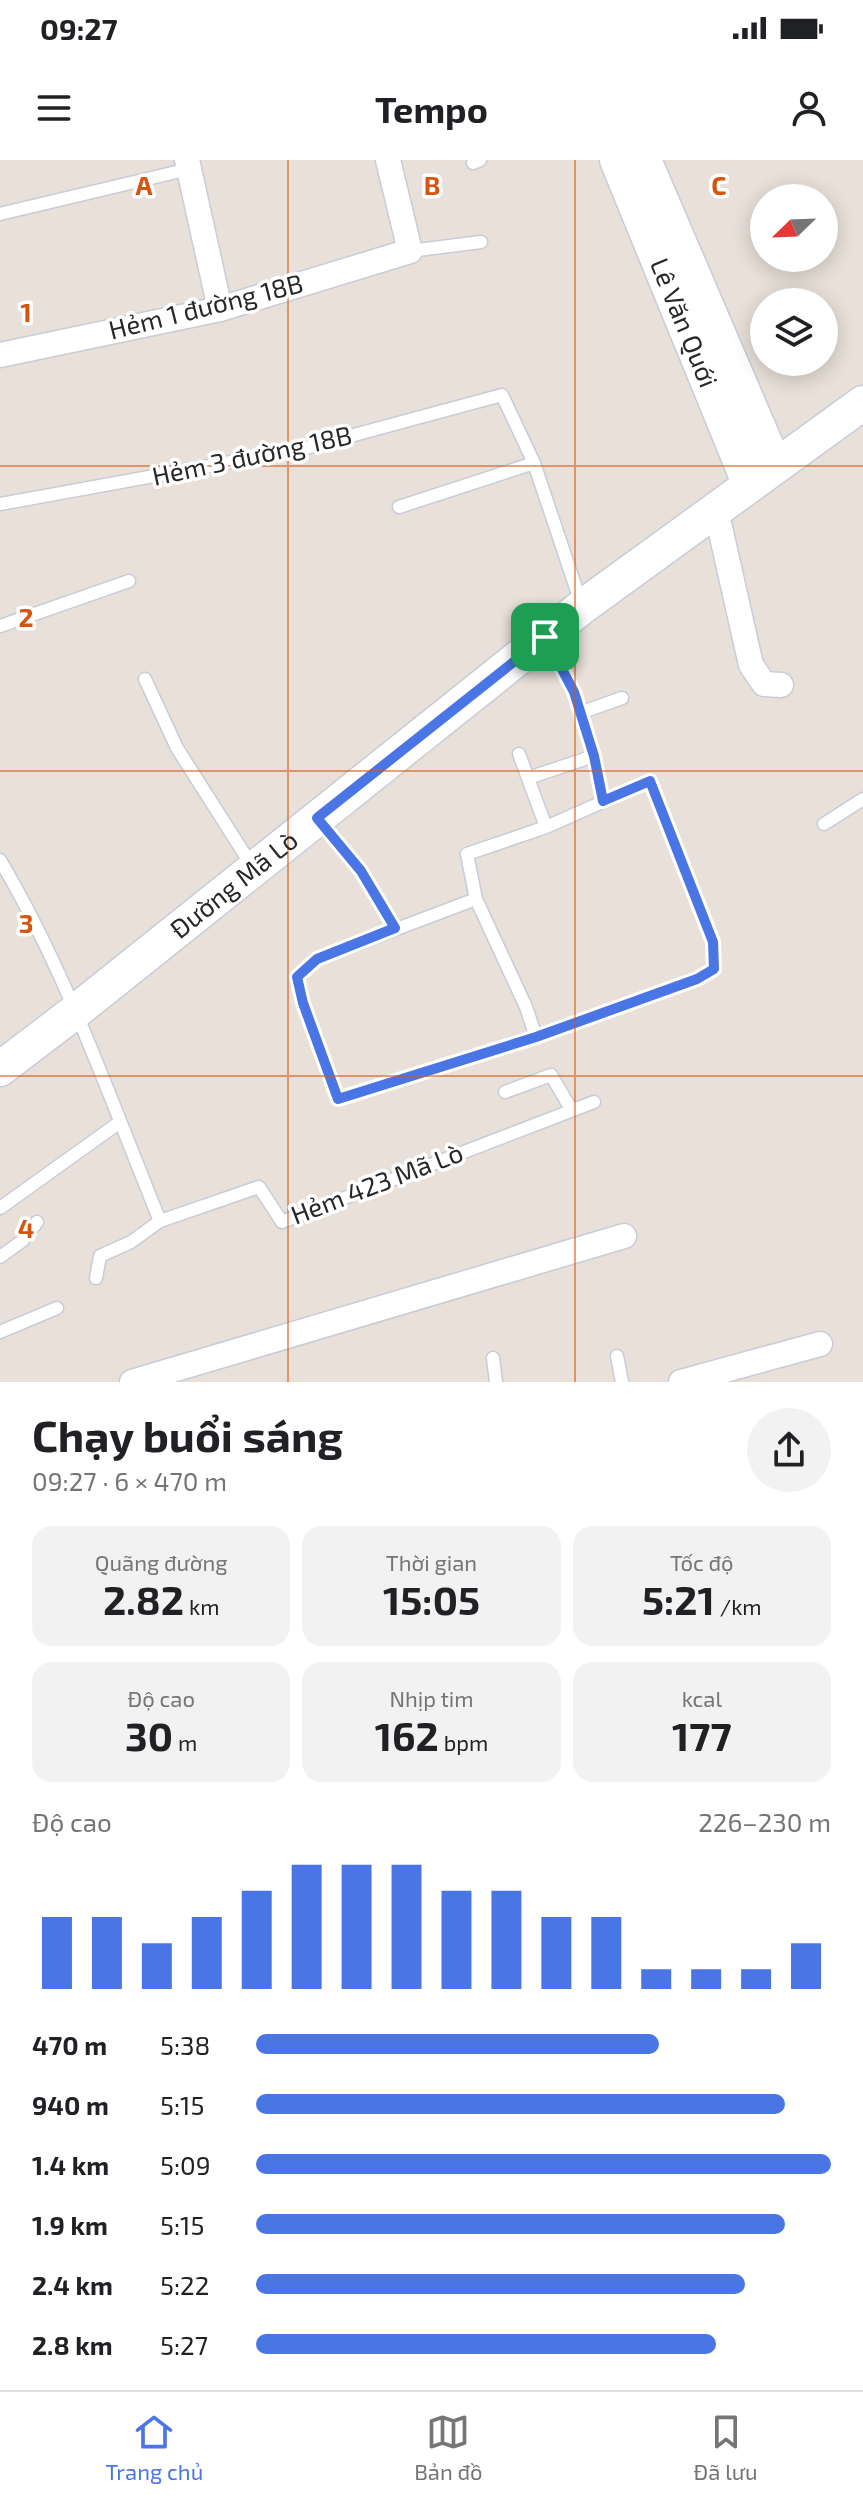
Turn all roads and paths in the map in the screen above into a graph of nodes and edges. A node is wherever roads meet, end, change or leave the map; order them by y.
1 (388, 160) edge
2 (617, 160) edge
3 (644, 160) edge
4 (188, 164) edge
5 (0, 214) edge
6 (481, 242) dead end
7 (410, 251) junction
8 (220, 309) junction
9 (0, 355) edge
10 (863, 403) edge
11 (534, 463) junction
12 (762, 475) junction
13 (0, 504) edge
14 (399, 507) dead end
15 (716, 510) junction
16 (129, 581) dead end
17 (582, 607) junction
18 (0, 626) edge
19 (545, 637) junction
20 (145, 679) dead end
21 (781, 685) dead end
22 (622, 698) dead end
23 (580, 713) junction
24 (519, 754) dead end
25 (594, 756) junction
26 (528, 778) junction
27 (863, 799) edge
28 (603, 801) junction
29 (317, 818) junction
30 (824, 824) dead end
31 (546, 827) junction
32 (0, 860) edge
33 (253, 869) junction
34 (476, 899) junction
35 (395, 928) junction
36 (76, 1011) junction
37 (536, 1037) junction
38 (0, 1069) edge
39 (505, 1092) dead end
40 (594, 1102) dead end
41 (571, 1109) junction
42 (120, 1122) junction
43 (0, 1208) edge
44 (160, 1221) junction
45 (37, 1222) dead end
46 (624, 1236) dead end
47 (0, 1257) edge
48 (96, 1278) dead end
49 (57, 1308) dead end
50 (0, 1332) edge
51 (820, 1344) dead end
52 (617, 1356) dead end
53 (493, 1358) dead end
54 (132, 1382) edge
55 (496, 1382) edge
56 (622, 1382) edge
57 (681, 1382) edge

1 - 7 street
2 - 12 main road, Lê Văn Quới
3 - 12 main road, Lê Văn Quới
4 - 5 lane
4 - 8 street
6 - 7 lane
7 - 8 street, Hẻm 1 đường 18B
8 - 9 street, Hẻm 1 đường 18B
10 - 12 main road, Đường Mã Lò
11 - 13 lane, Hẻm 3 đường 18B
11 - 14 lane
11 - 17 lane
12 - 15 main road, Đường Mã Lò
15 - 17 main road, Đường Mã Lò
15 - 21 street
16 - 18 lane
17 - 19 main road, Đường Mã Lò
19 - 23 lane
19 - 29 main road, Đường Mã Lò
20 - 33 lane
22 - 23 lane
23 - 25 lane
24 - 26 lane
25 - 26 lane
25 - 28 lane
26 - 31 lane
27 - 30 lane
28 - 31 lane
28 - 37 lane
29 - 33 main road, Đường Mã Lò
29 - 35 lane
31 - 34 lane
32 - 36 lane
33 - 36 main road, Đường Mã Lò
34 - 35 lane
34 - 37 lane
35 - 37 lane
36 - 38 main road, Đường Mã Lò
36 - 42 lane
39 - 41 lane
40 - 41 lane, Hẻm 423 Mã Lò
41 - 44 lane, Hẻm 423 Mã Lò
42 - 43 lane
42 - 44 lane
44 - 48 lane
45 - 47 lane
46 - 54 street
49 - 50 lane
51 - 57 street
52 - 56 lane
53 - 55 lane

